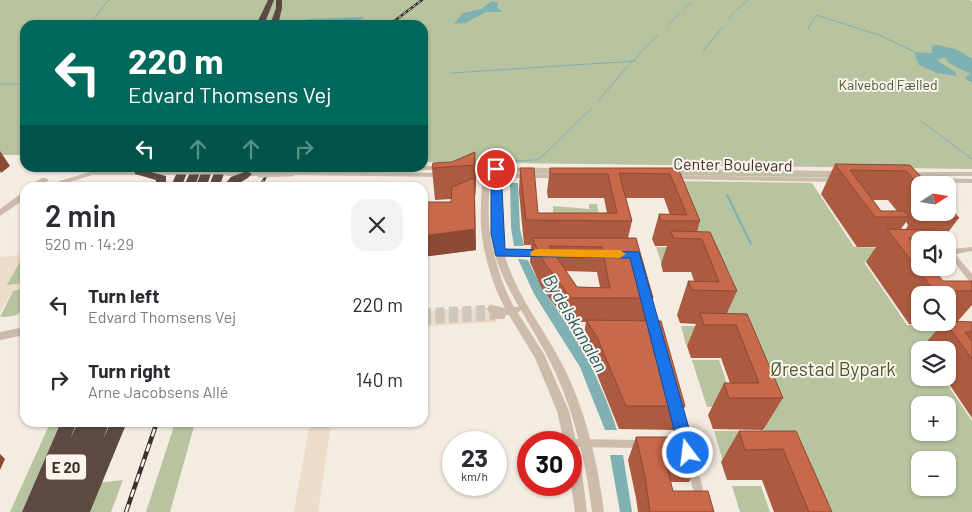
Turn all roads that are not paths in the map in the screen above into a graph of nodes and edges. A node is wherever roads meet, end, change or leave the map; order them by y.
1 (271, 0) edge
2 (278, 0) edge
3 (264, 20) edge
4 (265, 20) edge
5 (276, 20) edge
6 (428, 168) edge
7 (450, 168) edge
8 (459, 169) edge
9 (655, 171) edge
10 (77, 172) edge
11 (103, 172) edge
12 (142, 172) edge
13 (226, 172) edge
14 (238, 172) edge
15 (261, 172) edge
16 (428, 172) edge
17 (487, 172) junction
18 (496, 172) junction
19 (568, 173) edge
20 (856, 173) edge
21 (247, 174) junction
22 (972, 174) edge
23 (666, 177) edge
24 (897, 177) joint
25 (846, 180) edge
26 (972, 181) edge
27 (51, 182) edge
28 (54, 182) edge
29 (162, 182) edge
30 (218, 182) edge
31 (233, 182) edge
32 (20, 192) edge
33 (20, 199) edge
34 (0, 205) edge
35 (0, 213) edge
36 (972, 249) edge
37 (956, 252) edge
38 (489, 253) junction
39 (500, 253) junction
40 (550, 253) edge
41 (956, 261) edge
42 (972, 279) edge
43 (644, 291) edge
44 (524, 311) junction
45 (500, 312) junction
46 (20, 332) edge
47 (656, 335) edge
48 (0, 336) edge
49 (675, 404) edge
50 (67, 427) edge
51 (84, 427) edge
52 (100, 427) edge
53 (117, 427) edge
54 (568, 431) edge
55 (582, 443) edge
56 (586, 443) junction
57 (652, 444) edge
58 (671, 445) edge
59 (688, 453) junction
60 (579, 496) edge
61 (31, 512) edge
62 (46, 512) edge
63 (65, 512) edge
64 (81, 512) edge
65 (581, 512) edge
66 (598, 512) edge
67 (704, 512) edge

1 - 3 highway
2 - 4 highway
2 - 5 highway
6 - 7 street
8 - 17 street
9 - 20 street, Center Boulevard
10 - 27 street
11 - 28 street
12 - 29 highway
13 - 30 highway
14 - 21 street
15 - 21 street
16 - 17 street
17 - 18 street
17 - 38 street
18 - 19 street
18 - 39 street
21 - 31 highway
22 - 24 street
23 - 25 street, Center Boulevard
24 - 26 street
32 - 34 street
33 - 35 street
36 - 37 street
38 - 39 street
38 - 45 street
39 - 40 street
39 - 44 street
41 - 42 street
43 - 47 street
44 - 45 street
44 - 56 street
45 - 54 street
46 - 48 street
49 - 59 street
50 - 61 highway
51 - 62 highway, E 20
52 - 63 highway, E 20
53 - 64 highway
55 - 56 street
56 - 57 street
56 - 66 street
58 - 59 street
59 - 67 street
60 - 65 street

